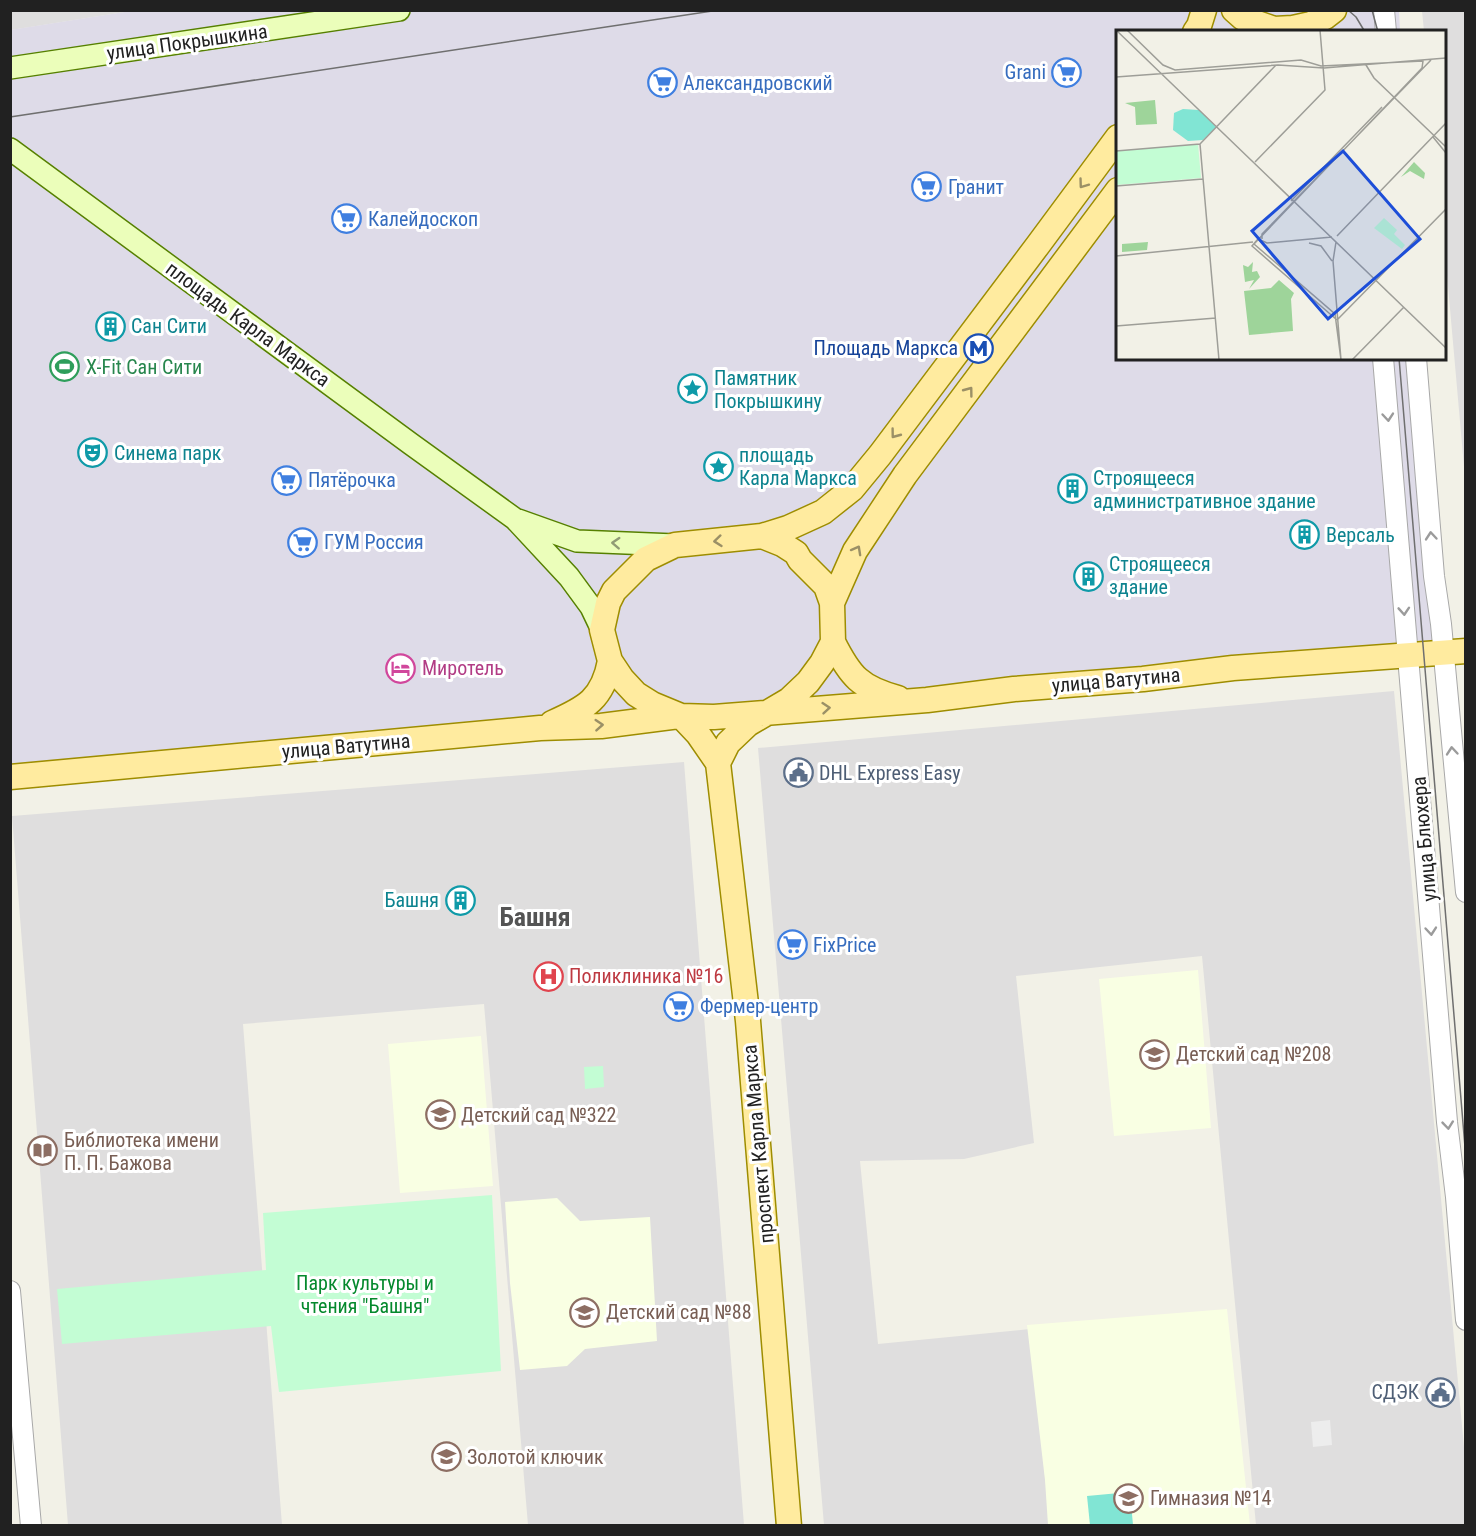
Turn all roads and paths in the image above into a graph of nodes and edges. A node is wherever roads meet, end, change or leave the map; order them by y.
1 (399, 10) edge
2 (1204, 10) edge
3 (1234, 10) edge
4 (1334, 10) edge
5 (1384, 10) edge
6 (1317, 28) edge
7 (1196, 30) edge
8 (1267, 30) edge
9 (1386, 30) edge
10 (10, 68) edge
11 (1116, 140) edge
12 (10, 149) edge
13 (1116, 193) edge
14 (1383, 360) edge
15 (1416, 360) edge
16 (515, 519) junction
17 (762, 536) junction
18 (675, 545) junction
19 (832, 603) junction
20 (602, 630) junction
21 (832, 642) junction
22 (1455, 651) edge
23 (1408, 655) junction
24 (610, 661) junction
25 (912, 701) junction
26 (767, 712) junction
27 (681, 716) junction
28 (540, 728) junction
29 (718, 763) junction
30 (10, 777) edge
31 (1466, 892) edge
32 (10, 1291) edge
33 (1466, 1320) edge
34 (31, 1526) edge
35 (789, 1526) edge

1 - 10 main road, улица Покрышкина
2 - 7 main road
3 - 8 main road
4 - 6 main road
5 - 9 street
6 - 8 main road
11 -> 17 main road, площадь Карла Маркса
12 - 16 main road, площадь Карла Маркса
19 -> 13 main road, площадь Карла Маркса
14 -> 23 street, улица Блюхера
22 -> 15 street, улица Блюхера
18 -> 16 main road, площадь Карла Маркса
16 - 20 main road, площадь Карла Маркса
17 -> 18 main road, площадь Карла Маркса
17 - 19 main road, площадь Карла Маркса
18 - 20 main road, площадь Карла Маркса
19 - 21 main road, площадь Карла Маркса
20 - 24 main road, площадь Карла Маркса
21 - 25 main road
21 - 26 main road, площадь Карла Маркса
22 - 23 main road, улица Ватутина
31 -> 22 street, улица Блюхера
23 - 25 main road, улица Ватутина
23 -> 33 street, улица Блюхера
24 - 27 main road, площадь Карла Маркса
24 - 28 main road
26 -> 25 main road, улица Ватутина
26 - 27 main road, площадь Карла Маркса
26 - 29 main road, площадь Карла Маркса
28 -> 27 main road, улица Ватутина
27 - 29 main road, площадь Карла Маркса
28 - 30 main road, улица Ватутина
29 - 35 main road, проспект Карла Маркса
32 - 34 street

